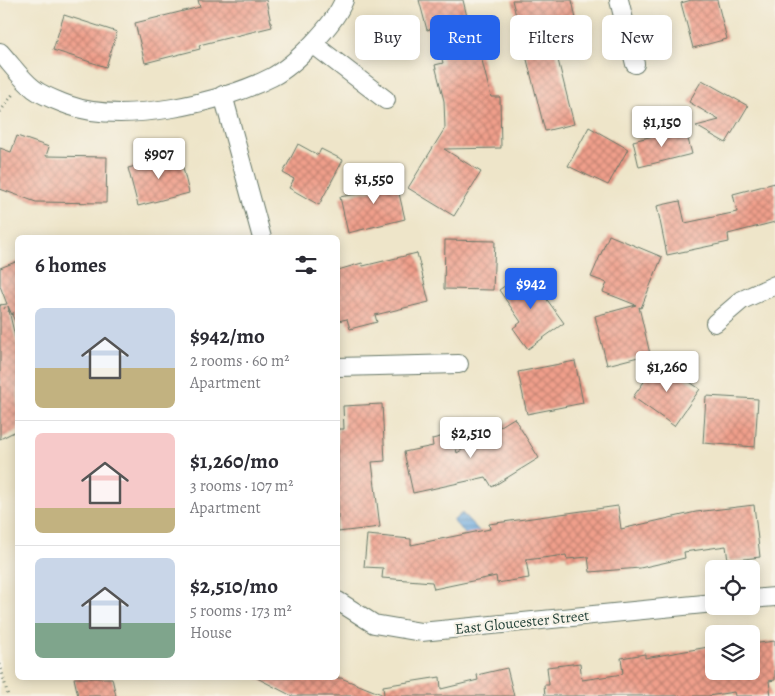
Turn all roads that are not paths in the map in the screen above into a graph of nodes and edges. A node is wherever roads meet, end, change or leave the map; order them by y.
1 (344, 0) edge
2 (619, 0) edge
3 (313, 44) junction
4 (0, 52) edge
5 (635, 64) dead end
6 (223, 95) junction
7 (386, 100) dead end
8 (261, 235) edge
9 (775, 285) edge
10 (715, 324) dead end
11 (459, 364) dead end
12 (340, 367) edge
13 (775, 597) edge
14 (760, 598) edge
15 (340, 602) edge
16 (705, 604) edge

1 - 3 street
2 - 5 street
3 - 6 street
3 - 7 street
4 - 6 street
6 - 8 street
9 - 10 street
11 - 12 street
13 - 14 street
15 - 16 street, East Gloucester Street

